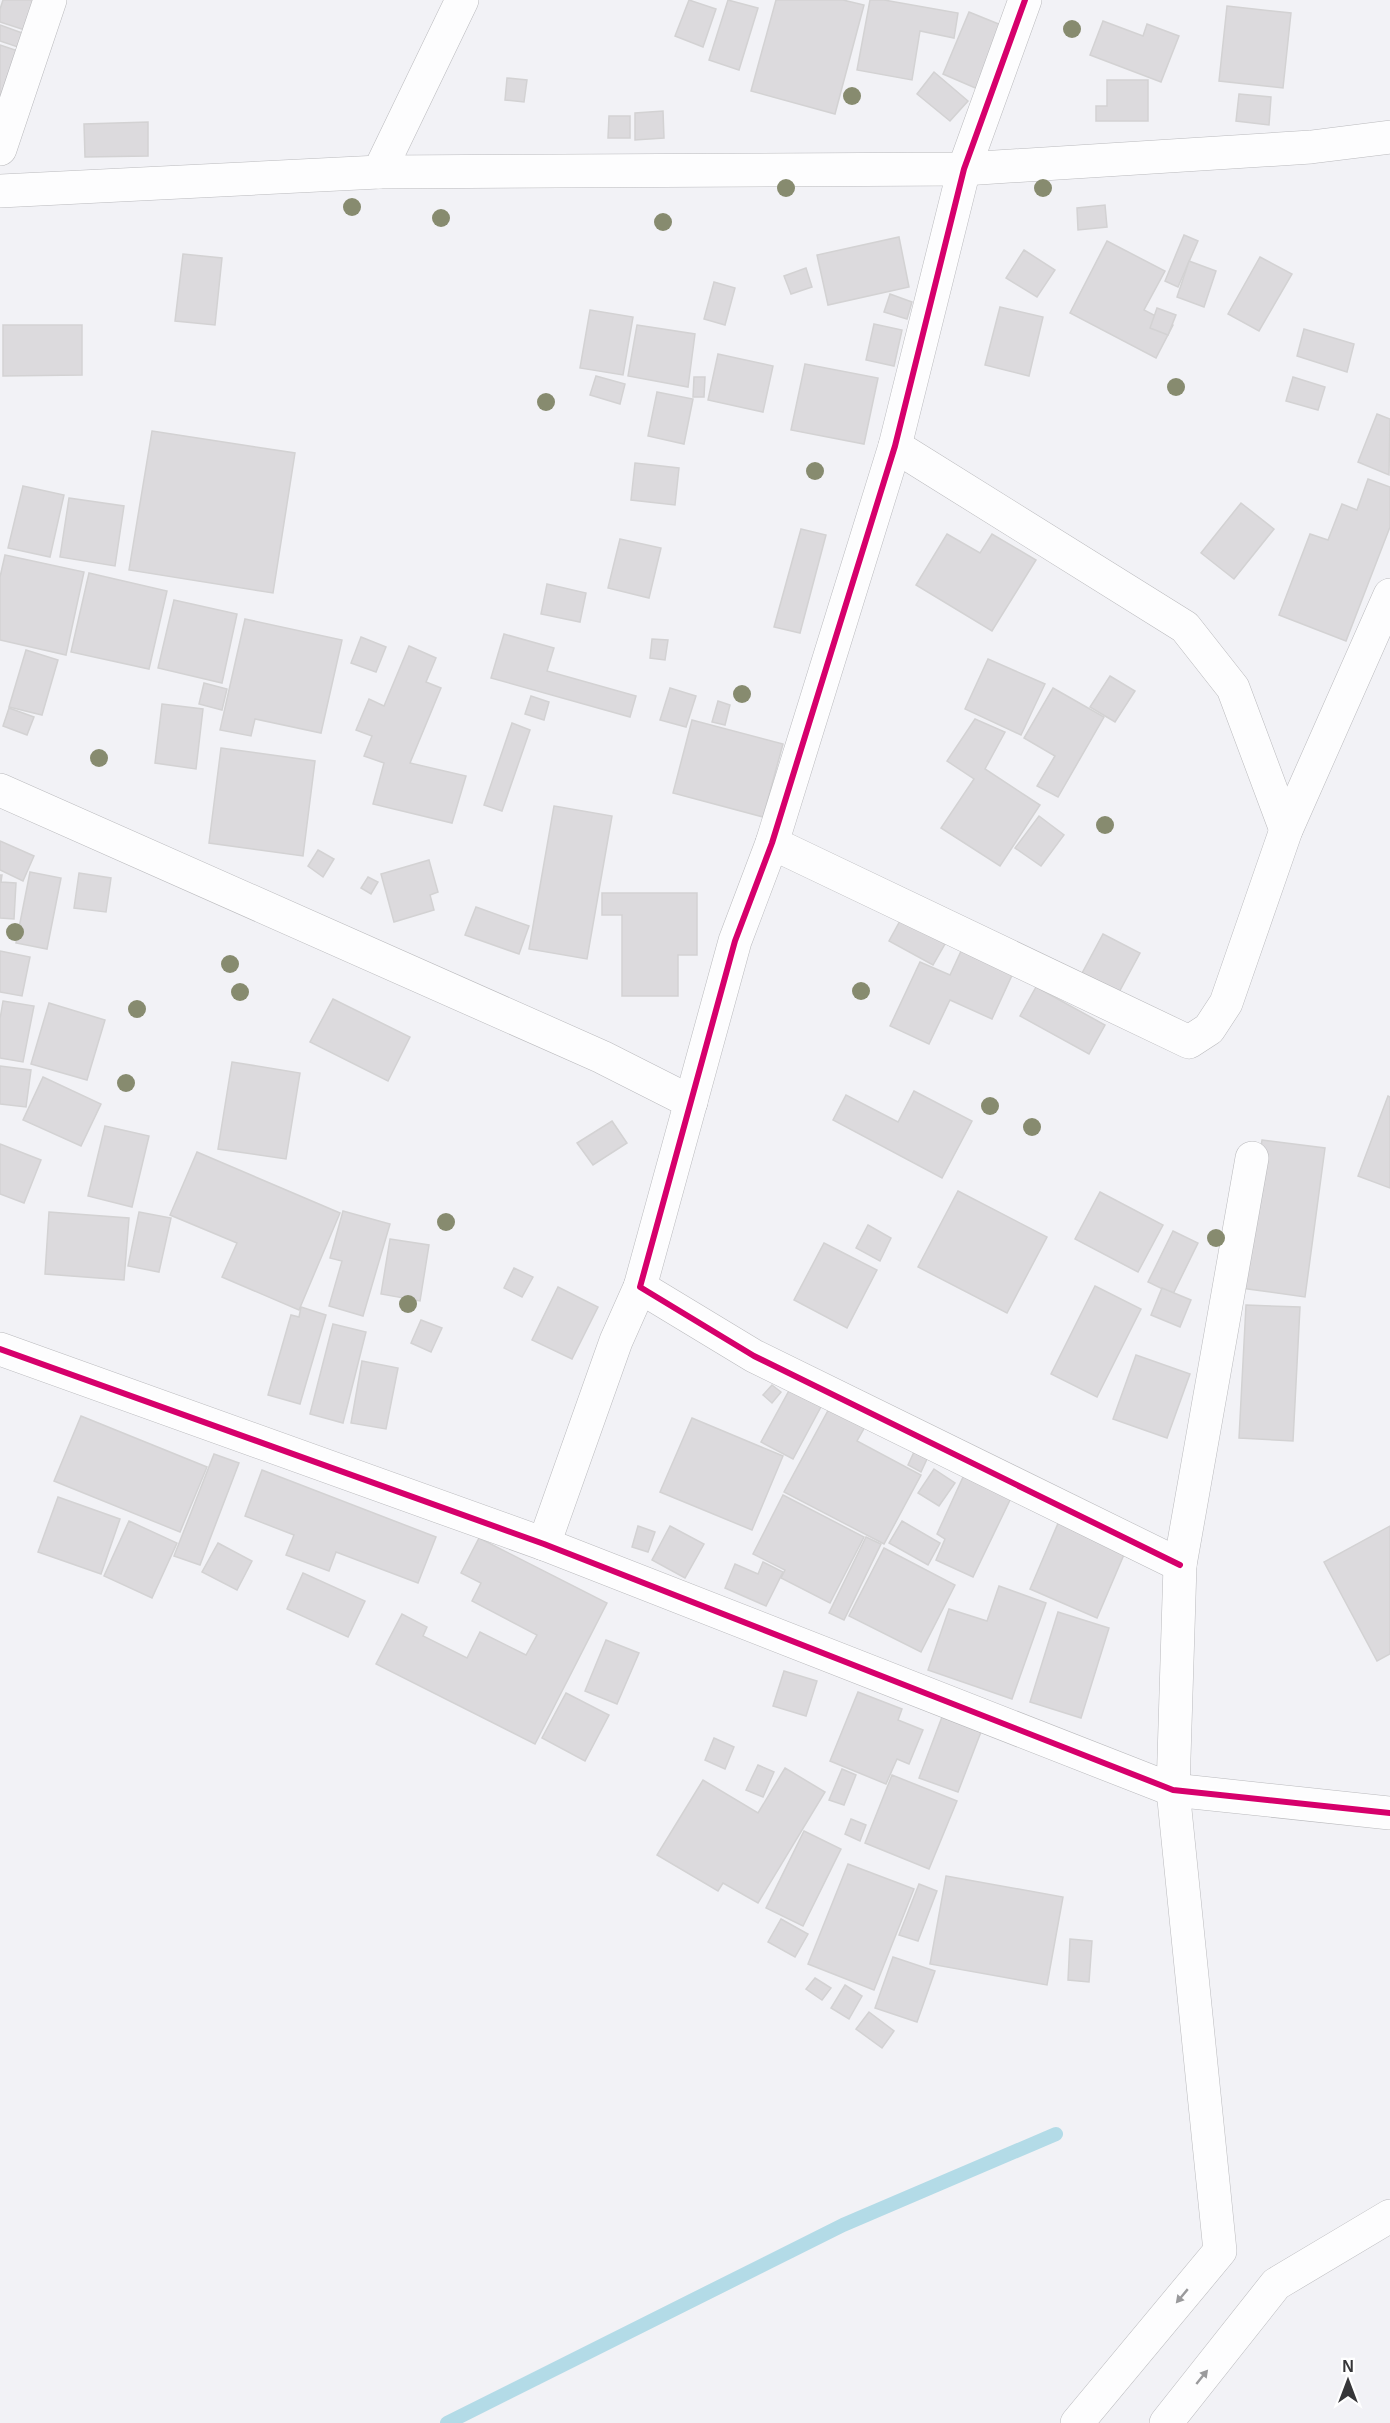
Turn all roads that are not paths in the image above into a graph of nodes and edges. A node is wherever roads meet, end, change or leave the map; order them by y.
1 (50, 0) edge
2 (462, 0) edge
3 (1025, 0) edge
4 (1390, 137) edge
5 (0, 149) edge
6 (964, 169) junction
7 (379, 172) junction
8 (0, 191) edge
9 (895, 446) junction
10 (1390, 595) edge
11 (0, 790) edge
12 (1286, 830) junction
13 (772, 843) junction
14 (691, 1102) junction
15 (1252, 1158) dead end
16 (640, 1287) junction
17 (0, 1349) edge
18 (544, 1545) junction
19 (1180, 1565) junction
20 (1173, 1790) junction
21 (1390, 1813) edge
22 (1390, 2216) edge
23 (1077, 2423) edge
24 (1166, 2423) edge

1 - 5 street
2 - 7 street
3 - 6 street
4 - 6 street
6 - 7 street
6 - 9 street
7 - 8 street
9 - 12 street
9 - 13 street
10 - 12 street
11 - 14 street
12 - 13 street
13 - 14 street
14 - 16 street
15 - 19 street
16 - 18 street
16 - 19 street
17 - 18 street
18 - 20 street
19 - 20 street
20 - 21 street
20 -> 23 street
24 -> 22 street

